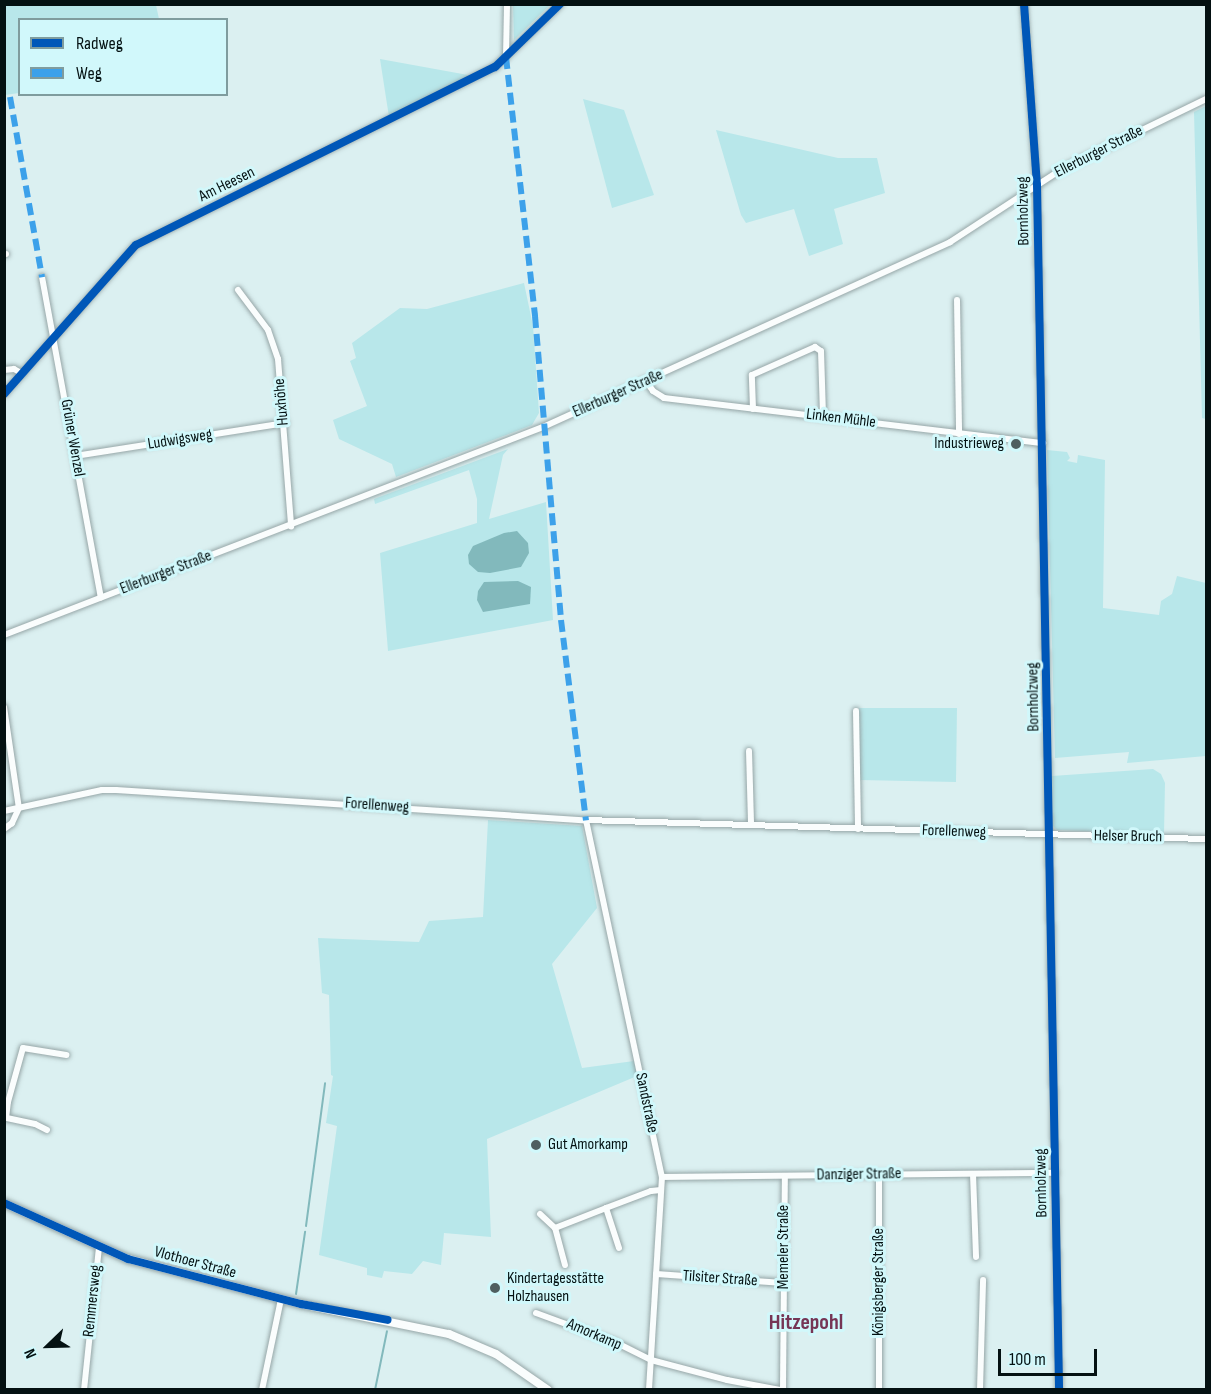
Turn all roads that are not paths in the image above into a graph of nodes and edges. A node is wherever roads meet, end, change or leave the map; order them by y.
1 (507, 4) edge
2 (560, 4) edge
3 (1024, 4) edge
4 (507, 57) junction
5 (1206, 99) edge
6 (1037, 185) junction
7 (42, 277) dead end
8 (238, 290) dead end
9 (957, 300) dead end
10 (53, 339) junction
11 (4, 370) edge
12 (23, 374) junction
13 (646, 381) junction
14 (4, 394) edge
15 (753, 409) junction
16 (823, 416) junction
17 (285, 423) junction
18 (958, 434) junction
19 (1043, 443) junction
20 (75, 456) junction
21 (291, 526) junction
22 (101, 598) junction
23 (4, 635) edge
24 (4, 707) edge
25 (856, 711) dead end
26 (749, 751) dead end
27 (19, 808) junction
28 (4, 811) edge
29 (586, 820) junction
30 (751, 824) junction
31 (4, 829) edge
32 (858, 829) junction
33 (1050, 835) junction
34 (1206, 839) edge
35 (66, 1055) dead end
36 (6, 1102) edge
37 (47, 1130) dead end
38 (1056, 1173) junction
39 (973, 1174) junction
40 (879, 1175) junction
41 (662, 1177) junction
42 (784, 1177) junction
43 (661, 1191) junction
44 (4, 1203) edge
45 (606, 1208) junction
46 (540, 1214) dead end
47 (555, 1228) junction
48 (99, 1248) junction
49 (619, 1248) dead end
50 (976, 1257) dead end
51 (565, 1265) dead end
52 (656, 1274) junction
53 (983, 1280) dead end
54 (784, 1283) junction
55 (281, 1299) junction
56 (536, 1313) dead end
57 (651, 1360) junction
58 (84, 1389) edge
59 (262, 1389) edge
60 (548, 1389) edge
61 (649, 1389) edge
62 (782, 1389) edge
63 (879, 1389) edge
64 (980, 1389) edge
65 (1059, 1389) edge

1 - 4 street
2 - 4 street, Am Heesen
3 - 6 street, Bornholzweg
4 - 10 street, Am Heesen
5 - 6 street, Ellerburger Straße
6 - 13 street, Ellerburger Straße
6 - 19 street, Bornholzweg
7 - 10 street, Grüner Wenzel
8 - 17 street, Huxhöhe
9 - 18 street
10 - 12 street, Am Heesen
10 - 20 street, Grüner Wenzel
11 - 12 street
12 - 14 street, Am Heesen
13 - 15 street, Linken Mühle
13 - 21 street, Ellerburger Straße
15 - 16 street, Linken Mühle
15 - 16 street
16 - 18 street, Linken Mühle
17 - 20 street, Ludwigsweg
17 - 21 street, Huxhöhe
18 - 19 street, Linken Mühle
19 - 33 street, Bornholzweg
20 - 22 street, Grüner Wenzel
21 - 22 street, Ellerburger Straße
22 - 23 street, Ellerburger Straße
24 - 27 street
25 - 32 street
26 - 30 street
27 - 28 street, Forellenweg
27 - 29 street, Forellenweg
27 - 31 street
29 - 30 street, Forellenweg
29 - 41 street, Sandstraße
30 - 32 street, Forellenweg
32 - 33 street, Forellenweg
33 - 34 street, Helser Bruch
33 - 38 street, Bornholzweg
35 - 36 street
36 - 37 street
38 - 39 street, Danziger Straße
38 - 65 street, Bornholzweg
39 - 40 street, Danziger Straße
39 - 50 street
40 - 42 street, Danziger Straße
40 - 63 street, Königsberger Straße
41 - 42 street, Danziger Straße
41 - 43 street, Sandstraße
42 - 54 street, Memeler Straße
43 - 45 street
43 - 52 street, Sandstraße
44 - 48 street, Vlothoer Straße
45 - 47 street
45 - 49 street
46 - 47 street
47 - 51 street
48 - 55 street, Vlothoer Straße
48 - 58 street, Remmersweg
52 - 54 street, Tilsiter Straße
52 - 57 street, Sandstraße
53 - 64 street
54 - 62 street, Memeler Straße
55 - 59 street
55 - 60 street, Vlothoer Straße
56 - 57 street, Amorkamp
57 - 61 street, Sandstraße
57 - 62 street, Amorkamp

